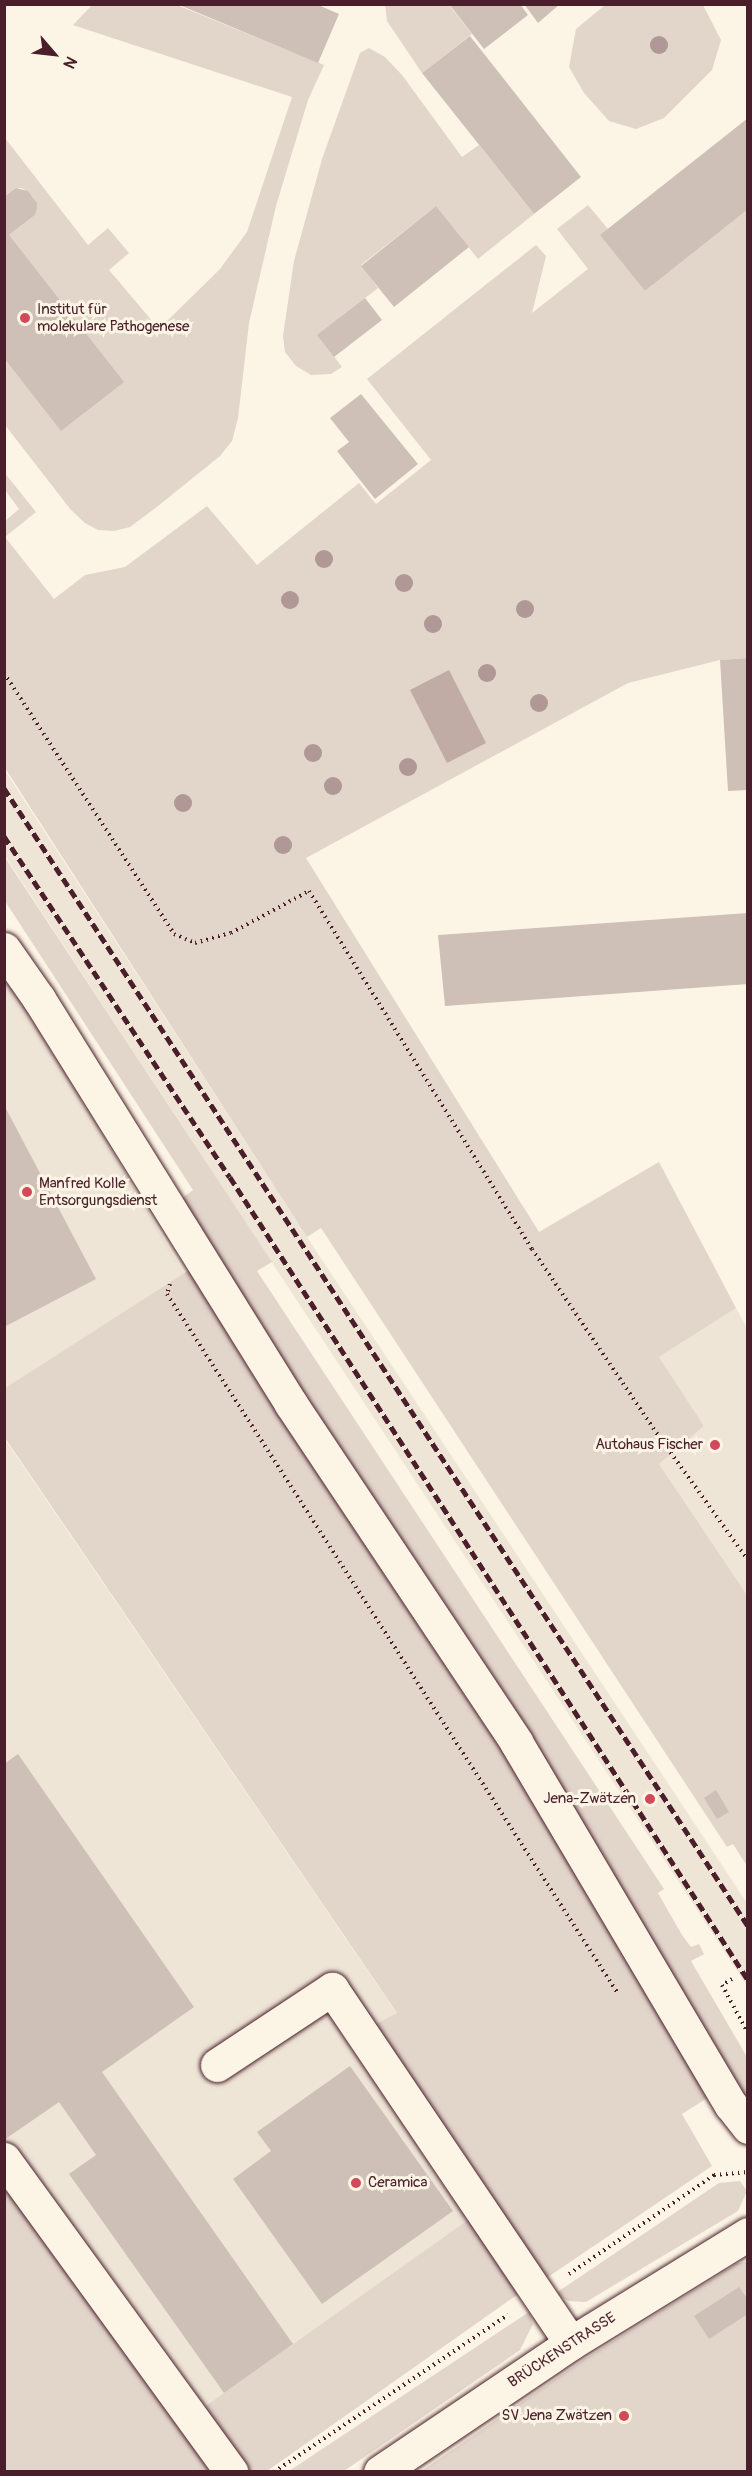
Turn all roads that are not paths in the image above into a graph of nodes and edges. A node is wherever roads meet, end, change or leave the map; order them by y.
1 (4, 949) edge
2 (217, 2065) dead end
3 (747, 2127) edge
4 (4, 2159) edge
5 (747, 2234) edge
6 (571, 2343) junction
7 (231, 2472) edge
8 (380, 2472) edge

1 - 3 street
2 - 6 street
4 - 7 street
5 - 6 street, BRÜCKENSTRASSE
6 - 8 street, BRÜCKENSTRASSE

